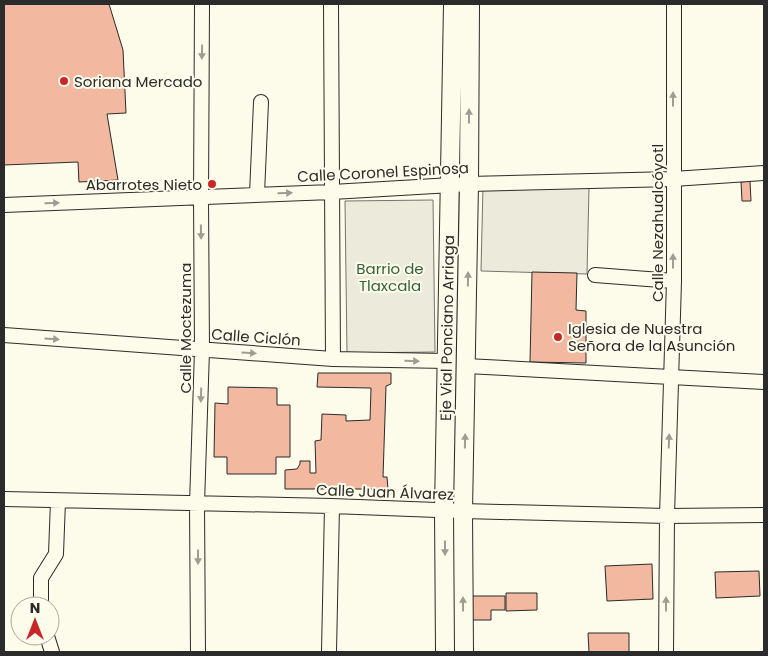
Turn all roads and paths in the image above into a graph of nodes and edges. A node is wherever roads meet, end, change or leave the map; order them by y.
1 (202, 4) edge
2 (331, 4) edge
3 (453, 4) edge
4 (470, 4) edge
5 (674, 4) edge
6 (261, 102) dead end
7 (764, 173) edge
8 (673, 179) junction
9 (469, 184) junction
10 (450, 185) junction
11 (332, 192) junction
12 (257, 194) junction
13 (200, 197) junction
14 (4, 205) edge
15 (595, 275) dead end
16 (674, 281) junction
17 (4, 335) edge
18 (202, 350) junction
19 (332, 359) junction
20 (447, 362) junction
21 (466, 366) junction
22 (671, 377) junction
23 (764, 382) edge
24 (4, 499) edge
25 (58, 501) junction
26 (198, 504) junction
27 (332, 506) junction
28 (444, 510) junction
29 (463, 511) junction
30 (764, 515) edge
31 (667, 516) junction
32 (41, 596) edge
33 (198, 652) edge
34 (329, 652) edge
35 (446, 652) edge
36 (464, 652) edge
37 (666, 652) edge

1 -> 13 street, Calle Moctezuma
2 - 11 street
3 - 10 main road, Eje Vial Ponciano Arriaga
9 -> 4 main road, Eje Vial Ponciano Arriaga
8 -> 5 street, Calle Nezahualcóyotl
6 - 12 street
7 - 8 street, Calle Coronel Espinosa
8 - 9 street, Calle Coronel Espinosa
16 -> 8 street, Calle Nezahualcóyotl
9 - 10 street, Calle Coronel Espinosa
21 -> 9 main road, Eje Vial Ponciano Arriaga
10 - 11 street, Calle Coronel Espinosa
10 - 20 main road, Eje Vial Ponciano Arriaga
12 -> 11 street, Calle Coronel Espinosa
11 - 19 street
12 - 13 street, Calle Coronel Espinosa
14 -> 13 street, Calle Coronel Espinosa
13 -> 18 street, Calle Moctezuma
15 - 16 street
16 - 22 street, Calle Nezahualcóyotl
17 -> 18 street, Calle Ciclón
18 -> 19 street, Calle Ciclón
18 -> 26 street, Calle Moctezuma
19 -> 20 street, Calle Ciclón
20 - 28 main road, Eje Vial Ponciano Arriaga
21 - 22 street
29 -> 21 main road, Eje Vial Ponciano Arriaga
22 - 23 street
31 -> 22 street, Calle Nezahualcóyotl
24 - 25 street, Calle Juan Álvarez
25 - 26 street, Calle Juan Álvarez
25 - 32 street
26 - 27 street, Calle Juan Álvarez
26 -> 33 street, Calle Moctezuma
27 - 28 street, Calle Juan Álvarez
27 - 34 street
28 - 29 street, Calle Juan Álvarez
28 -> 35 main road, Eje Vial Ponciano Arriaga
29 - 31 street, Calle Juan Álvarez
36 -> 29 main road, Eje Vial Ponciano Arriaga
30 - 31 street, Calle Juan Álvarez
37 -> 31 street, Calle Nezahualcóyotl

